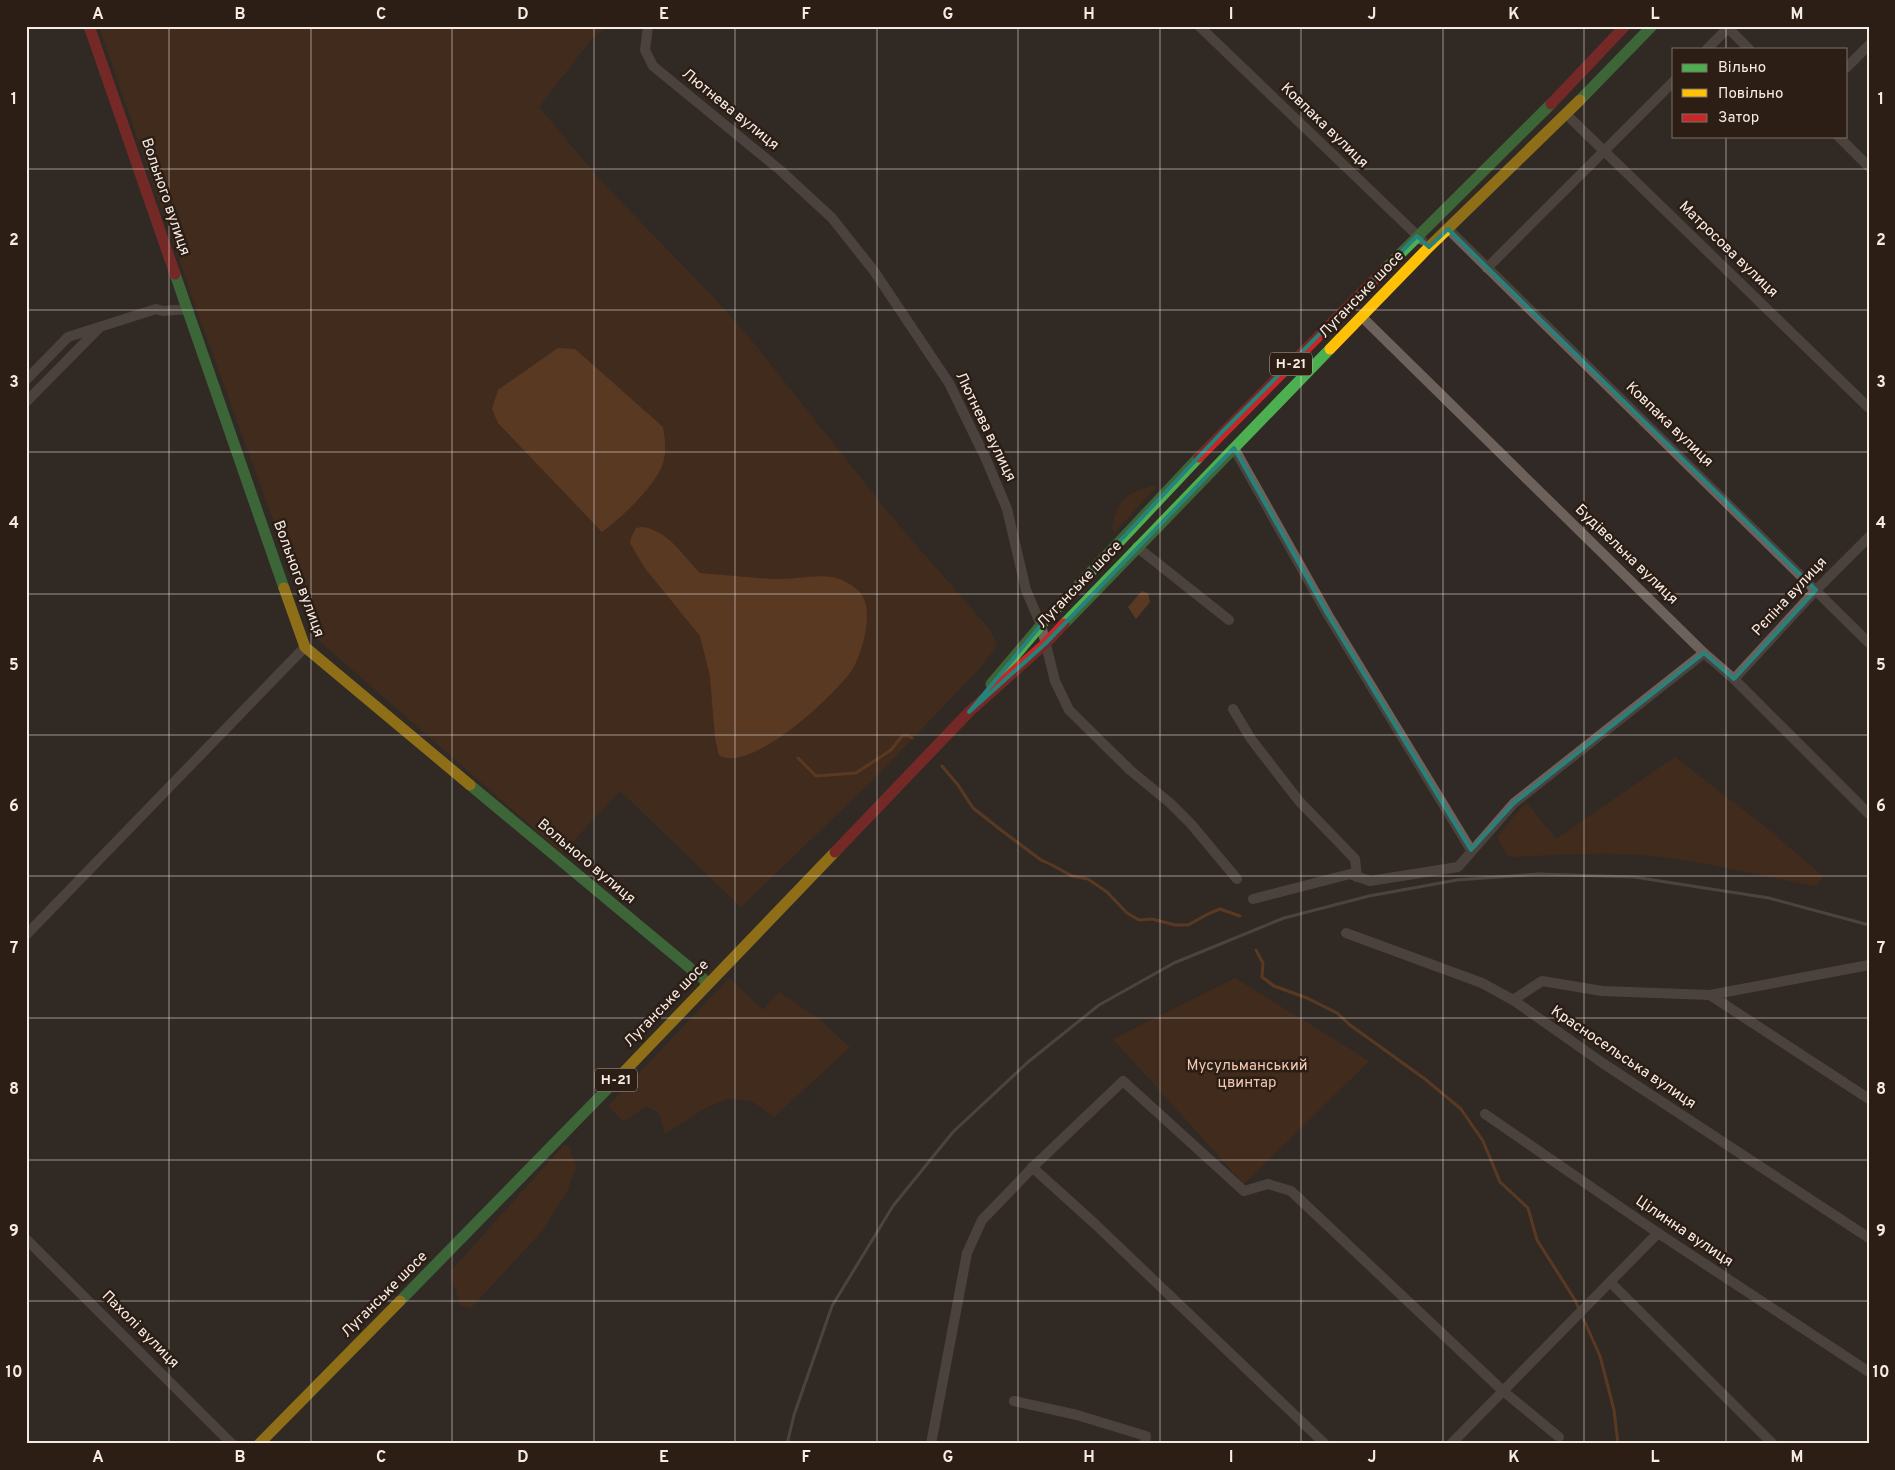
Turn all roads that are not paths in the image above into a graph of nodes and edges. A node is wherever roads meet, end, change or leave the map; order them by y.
1 (89, 26) edge
2 (648, 26) edge
3 (1198, 26) edge
4 (1625, 26) edge
5 (1652, 26) edge
6 (1728, 27) edge
7 (1869, 46) edge
8 (1708, 48) edge
9 (1748, 48) edge
10 (1848, 66) edge
11 (1672, 83) edge
12 (1566, 114) junction
13 (1840, 138) edge
14 (1603, 150) junction
15 (1869, 167) edge
16 (1448, 230) junction
17 (1417, 236) junction
18 (1429, 247) junction
19 (1487, 268) junction
20 (188, 309) junction
21 (1362, 317) junction
22 (101, 326) junction
23 (26, 380) edge
24 (26, 402) edge
25 (1869, 408) edge
26 (1234, 448) junction
27 (1869, 537) edge
28 (1137, 547) junction
29 (1816, 590) junction
30 (1229, 620) dead end
31 (1041, 624) junction
32 (1869, 643) edge
33 (1045, 644) junction
34 (305, 648) junction
35 (1704, 653) junction
36 (1734, 679) junction
37 (1232, 709) dead end
38 (969, 712) junction
39 (1869, 814) edge
40 (1471, 850) junction
41 (1357, 877) junction
42 (1237, 879) dead end
43 (1253, 899) dead end
44 (1346, 934) dead end
45 (26, 935) edge
46 (1869, 965) edge
47 (708, 983) junction
48 (1710, 995) junction
49 (1513, 1000) junction
50 (1869, 1099) edge
51 (1486, 1114) dead end
52 (1032, 1167) junction
53 (1658, 1233) junction
54 (1869, 1238) edge
55 (26, 1239) edge
56 (1610, 1282) junction
57 (1869, 1372) edge
58 (1503, 1390) junction
59 (1014, 1401) dead end
60 (1559, 1437) dead end
61 (232, 1444) edge
62 (259, 1444) edge
63 (931, 1444) edge
64 (1145, 1444) edge
65 (1324, 1444) edge
66 (1451, 1444) edge
67 (1773, 1444) edge

1 - 20 main road, Вольного вулиця
2 - 31 street, Лютнева вулиця
3 - 17 street, Ковпака вулиця
4 - 17 main road, Луганське шосе / Н-21
5 - 12 main road, Луганське шосе / Н-21
6 - 8 street
6 - 9 street
7 - 10 street
11 - 14 street
12 - 14 street, Матросова вулиця
12 - 16 main road, Луганське шосе / Н-21
13 - 15 street
14 - 19 street
14 - 25 street, Матросова вулиця
16 - 18 main road, Луганське шосе / Н-21
16 - 19 street, Ковпака вулиця
17 - 18 street, Ковпака вулиця
17 - 31 main road, Луганське шосе / Н-21
18 - 21 main road, Луганське шосе / Н-21
19 - 29 street, Ковпака вулиця
20 - 22 street
20 - 34 main road, Вольного вулиця
21 - 26 main road, Луганське шосе / Н-21
21 - 35 street, Будівельна вулиця
22 - 23 street
22 - 24 street
26 - 28 main road, Луганське шосе / Н-21
26 - 40 street
27 - 29 street, Рєпіна вулиця
28 - 30 street
28 - 33 main road, Луганське шосе / Н-21
29 - 32 street, Ковпака вулиця
29 - 36 street, Рєпіна вулиця
31 - 33 street, Лютнева вулиця
31 - 38 main road, Луганське шосе / Н-21
33 - 38 main road, Луганське шосе / Н-21
33 - 42 street, Лютнева вулиця
34 - 45 street
34 - 47 main road, Вольного вулиця
35 - 36 street, Будівельна вулиця
35 - 40 street
36 - 39 street, Будівельна вулиця
37 - 41 street
38 - 47 main road, Луганське шосе / Н-21
40 - 41 street
41 - 43 street
44 - 49 street, Красносельська вулиця
46 - 48 street
47 - 62 main road, Луганське шосе / Н-21
48 - 49 street
48 - 50 street
49 - 54 street, Красносельська вулиця
51 - 53 street, Цілинна вулиця
52 - 58 street
52 - 63 street
52 - 65 street
53 - 56 street
53 - 57 street, Цілинна вулиця
55 - 61 street, Пахолі вулиця
56 - 58 street
56 - 67 street
58 - 60 street
58 - 66 street
59 - 64 street

